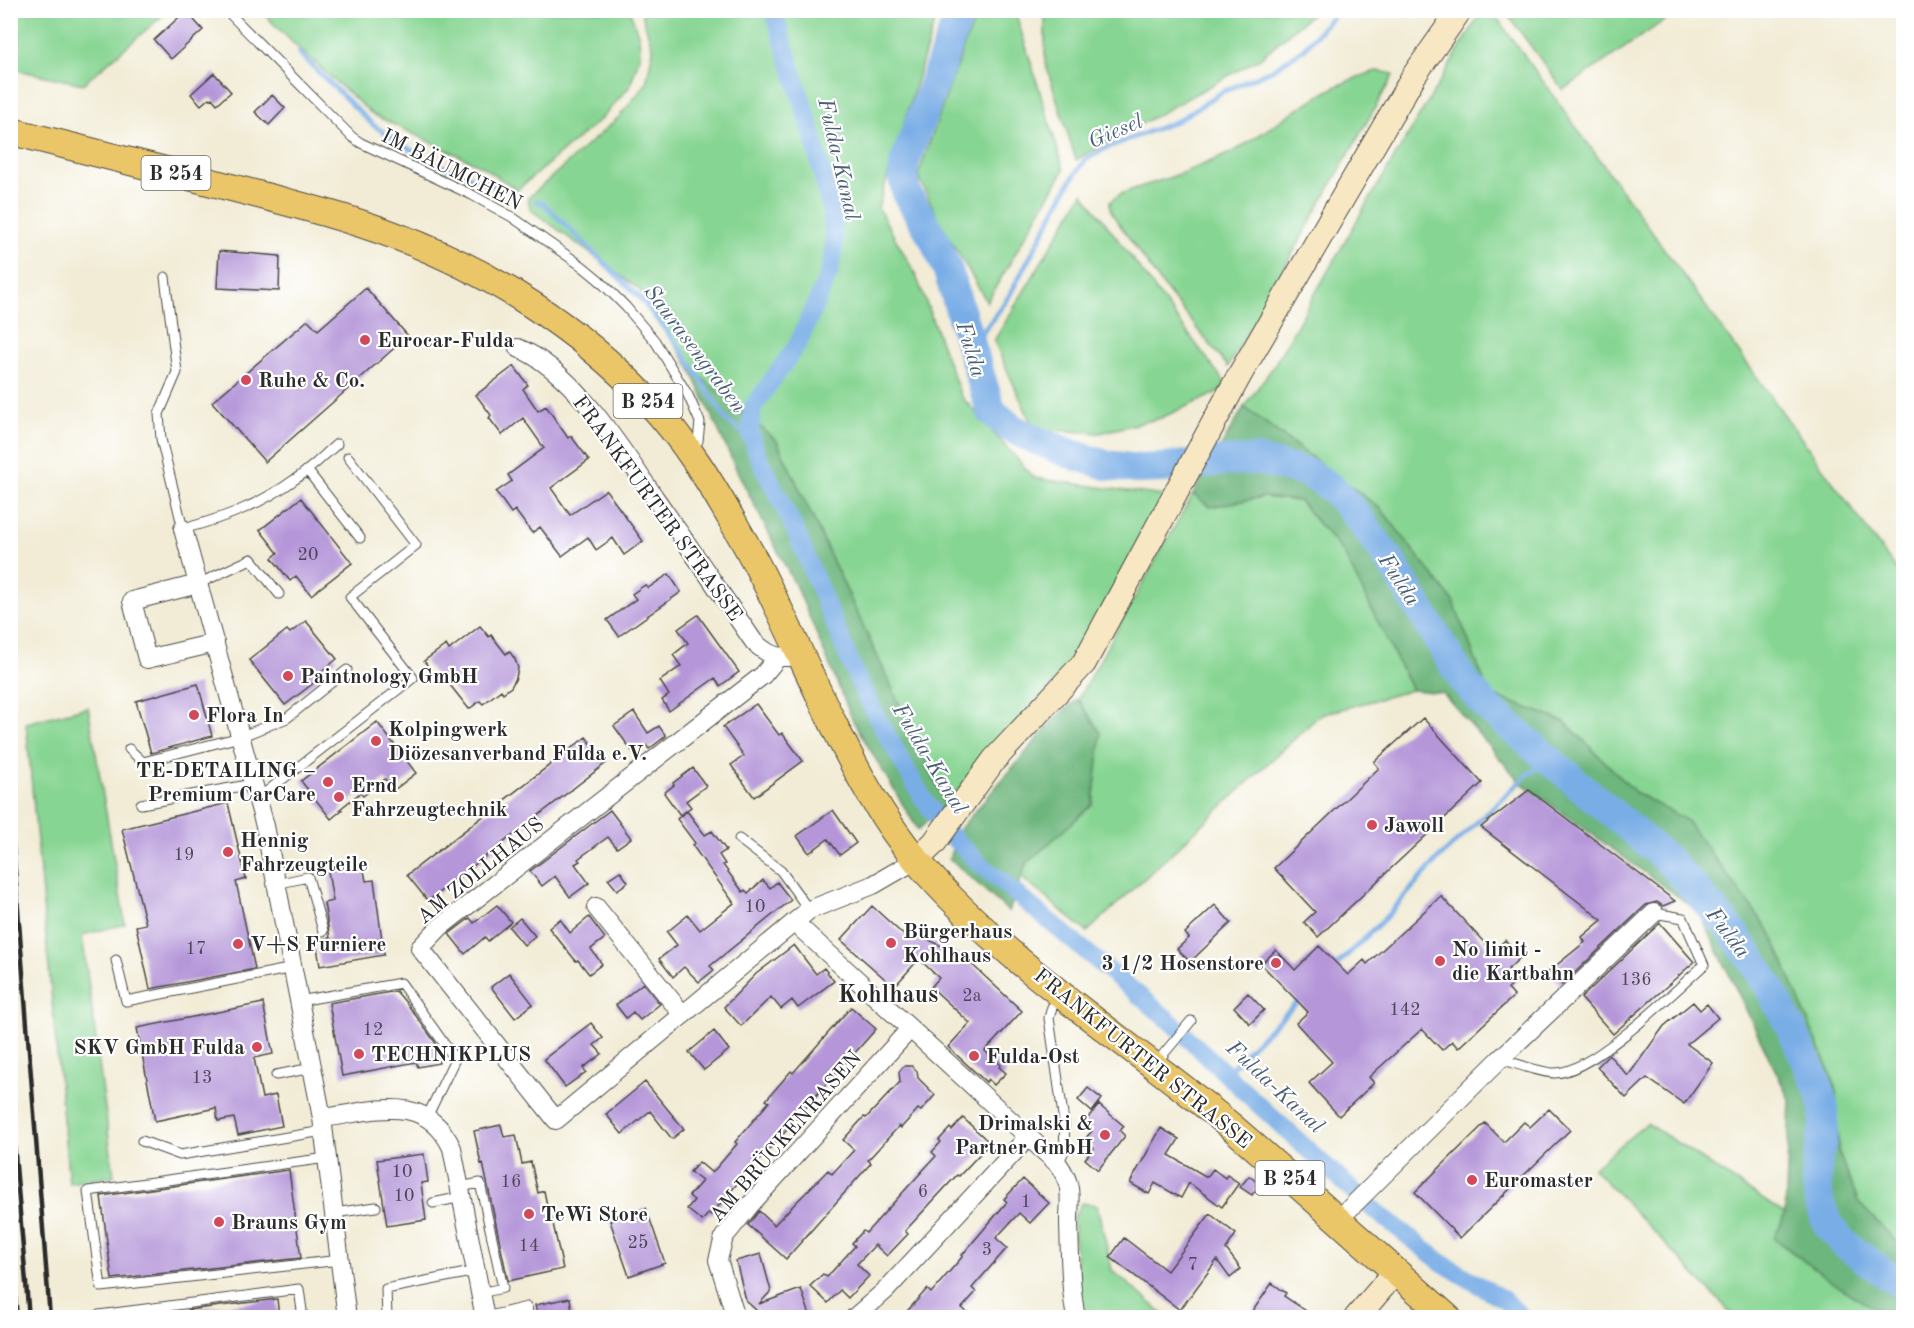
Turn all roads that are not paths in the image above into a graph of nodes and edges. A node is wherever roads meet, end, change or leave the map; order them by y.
1 (226, 10) edge
2 (1460, 10) edge
3 (10, 131) edge
4 (165, 277) dead end
5 (518, 348) dead end
6 (337, 444) dead end
7 (688, 451) junction
8 (348, 457) dead end
9 (307, 470) junction
10 (183, 529) junction
11 (360, 538) dead end
12 (198, 584) junction
13 (279, 594) dead end
14 (215, 643) junction
15 (789, 655) junction
16 (347, 670) dead end
17 (240, 737) junction
18 (129, 748) dead end
19 (255, 792) junction
20 (141, 804) dead end
21 (739, 839) dead end
22 (925, 851) junction
23 (276, 884) junction
24 (596, 907) dead end
25 (809, 910) junction
26 (1654, 914) joint
27 (794, 922) junction
28 (323, 931) dead end
29 (116, 960) dead end
30 (293, 968) junction
31 (1062, 994) junction
32 (299, 1001) junction
33 (683, 1015) junction
34 (1191, 1021) dead end
35 (910, 1029) junction
36 (1500, 1059) junction
37 (1154, 1065) junction
38 (312, 1068) junction
39 (276, 1075) dead end
40 (427, 1117) junction
41 (323, 1125) junction
42 (1028, 1137) junction
43 (142, 1142) dead end
44 (327, 1158) junction
45 (1058, 1164) junction
46 (461, 1192) junction
47 (433, 1203) dead end
48 (376, 1208) dead end
49 (1346, 1212) junction
50 (334, 1213) junction
51 (340, 1260) junction
52 (476, 1271) junction
53 (1396, 1271) junction
54 (480, 1293) junction
55 (99, 1317) edge
56 (303, 1317) edge
57 (347, 1317) edge
58 (387, 1317) edge
59 (485, 1317) edge
60 (529, 1317) edge
61 (736, 1317) edge
62 (855, 1317) edge
63 (1076, 1317) edge
64 (1356, 1317) edge
65 (1448, 1317) edge

1 - 7 lane, IM BÄUMCHEN
2 - 22 street
3 - 7 main road, B 254
4 - 10 lane
5 - 15 street, FRANKFURTER STRASSE
6 - 9 lane
7 - 15 main road, FRANKFURTER STRASSE / B 254
8 - 19 lane
9 - 10 lane
9 - 11 lane
10 - 12 street
12 - 13 lane
12 - 14 street
12 - 14 street
14 - 17 street
15 - 22 main road, FRANKFURTER STRASSE / B 254
15 - 33 street, AM ZOLLHAUS
16 - 17 lane
17 - 18 lane
17 - 19 street
19 - 20 lane
19 - 23 street
21 - 25 lane
22 - 25 street, AM ZOLLHAUS
22 - 31 main road, FRANKFURTER STRASSE / B 254
23 - 28 lane
23 - 30 street
24 - 33 street
25 - 27 street, AM ZOLLHAUS
26 - 36 street
26 - 36 lane
27 - 33 street, AM ZOLLHAUS
27 - 35 street
29 - 30 lane
30 - 32 street
31 - 37 main road, FRANKFURTER STRASSE / B 254
31 - 45 lane
32 - 38 street
32 - 40 lane
34 - 37 lane
35 - 42 street
35 - 61 street, AM BRÜCKENRASEN
36 - 49 street
37 - 49 main road, FRANKFURTER STRASSE / B 254
38 - 39 lane
38 - 41 street
40 - 41 street
40 - 46 street
41 - 43 lane
41 - 44 street
42 - 45 street
42 - 62 street
44 - 50 street
44 - 51 lane
45 - 63 street
46 - 47 lane
46 - 52 street
46 - 54 lane
48 - 50 lane
49 - 53 main road, FRANKFURTER STRASSE / B 254
50 - 51 street
51 - 57 street
52 - 54 street
52 - 58 lane
53 - 64 street
53 - 65 main road, FRANKFURTER STRASSE / B 254
54 - 59 street
55 - 56 lane
59 - 60 lane

